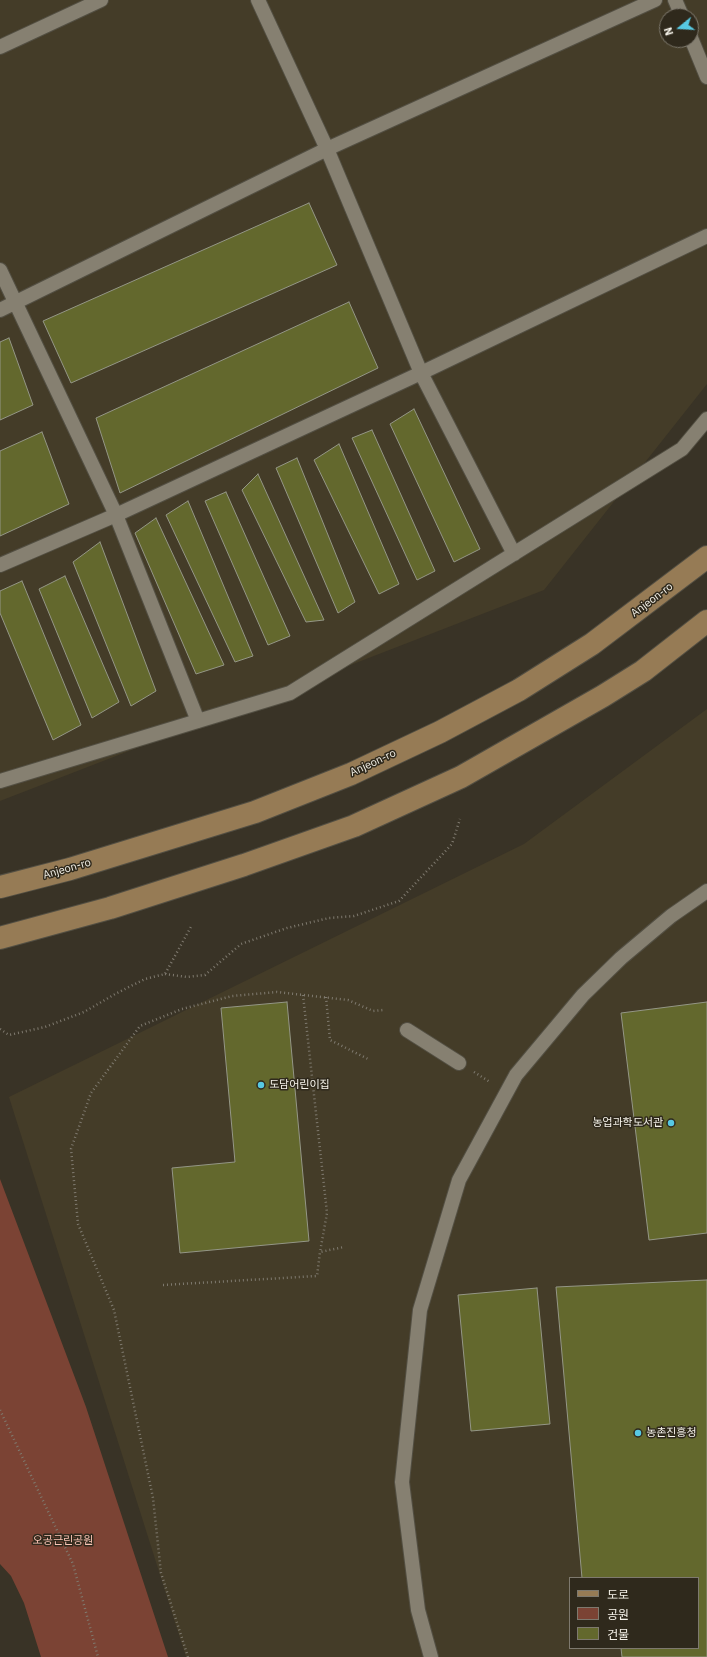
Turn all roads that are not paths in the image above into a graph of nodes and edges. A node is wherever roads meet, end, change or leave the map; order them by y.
1 (100, 0) edge
2 (258, 0) edge
3 (655, 0) edge
4 (0, 47) edge
5 (695, 48) edge
6 (707, 77) edge
7 (327, 149) junction
8 (707, 236) edge
9 (0, 270) edge
10 (16, 303) junction
11 (0, 310) edge
12 (421, 373) junction
13 (707, 419) edge
14 (116, 515) junction
15 (514, 554) junction
16 (707, 557) edge
17 (0, 565) edge
18 (705, 626) edge
19 (198, 721) junction
20 (0, 781) edge
21 (0, 887) edge
22 (707, 891) edge
23 (0, 938) edge
24 (407, 1030) dead end
25 (465, 1066) road end
26 (430, 1657) edge

1 - 4 lane
2 - 7 lane
3 - 7 lane
5 - 6 lane
7 - 10 lane
7 - 12 lane
8 - 12 lane
9 - 10 lane
10 - 11 lane
10 - 14 lane
12 - 14 lane
12 - 15 lane
13 - 15 lane
14 - 17 lane
14 - 19 lane
15 - 19 lane
16 - 21 street, Anjeon-ro
18 - 23 street
19 - 20 lane
22 - 26 lane
24 - 25 lane

